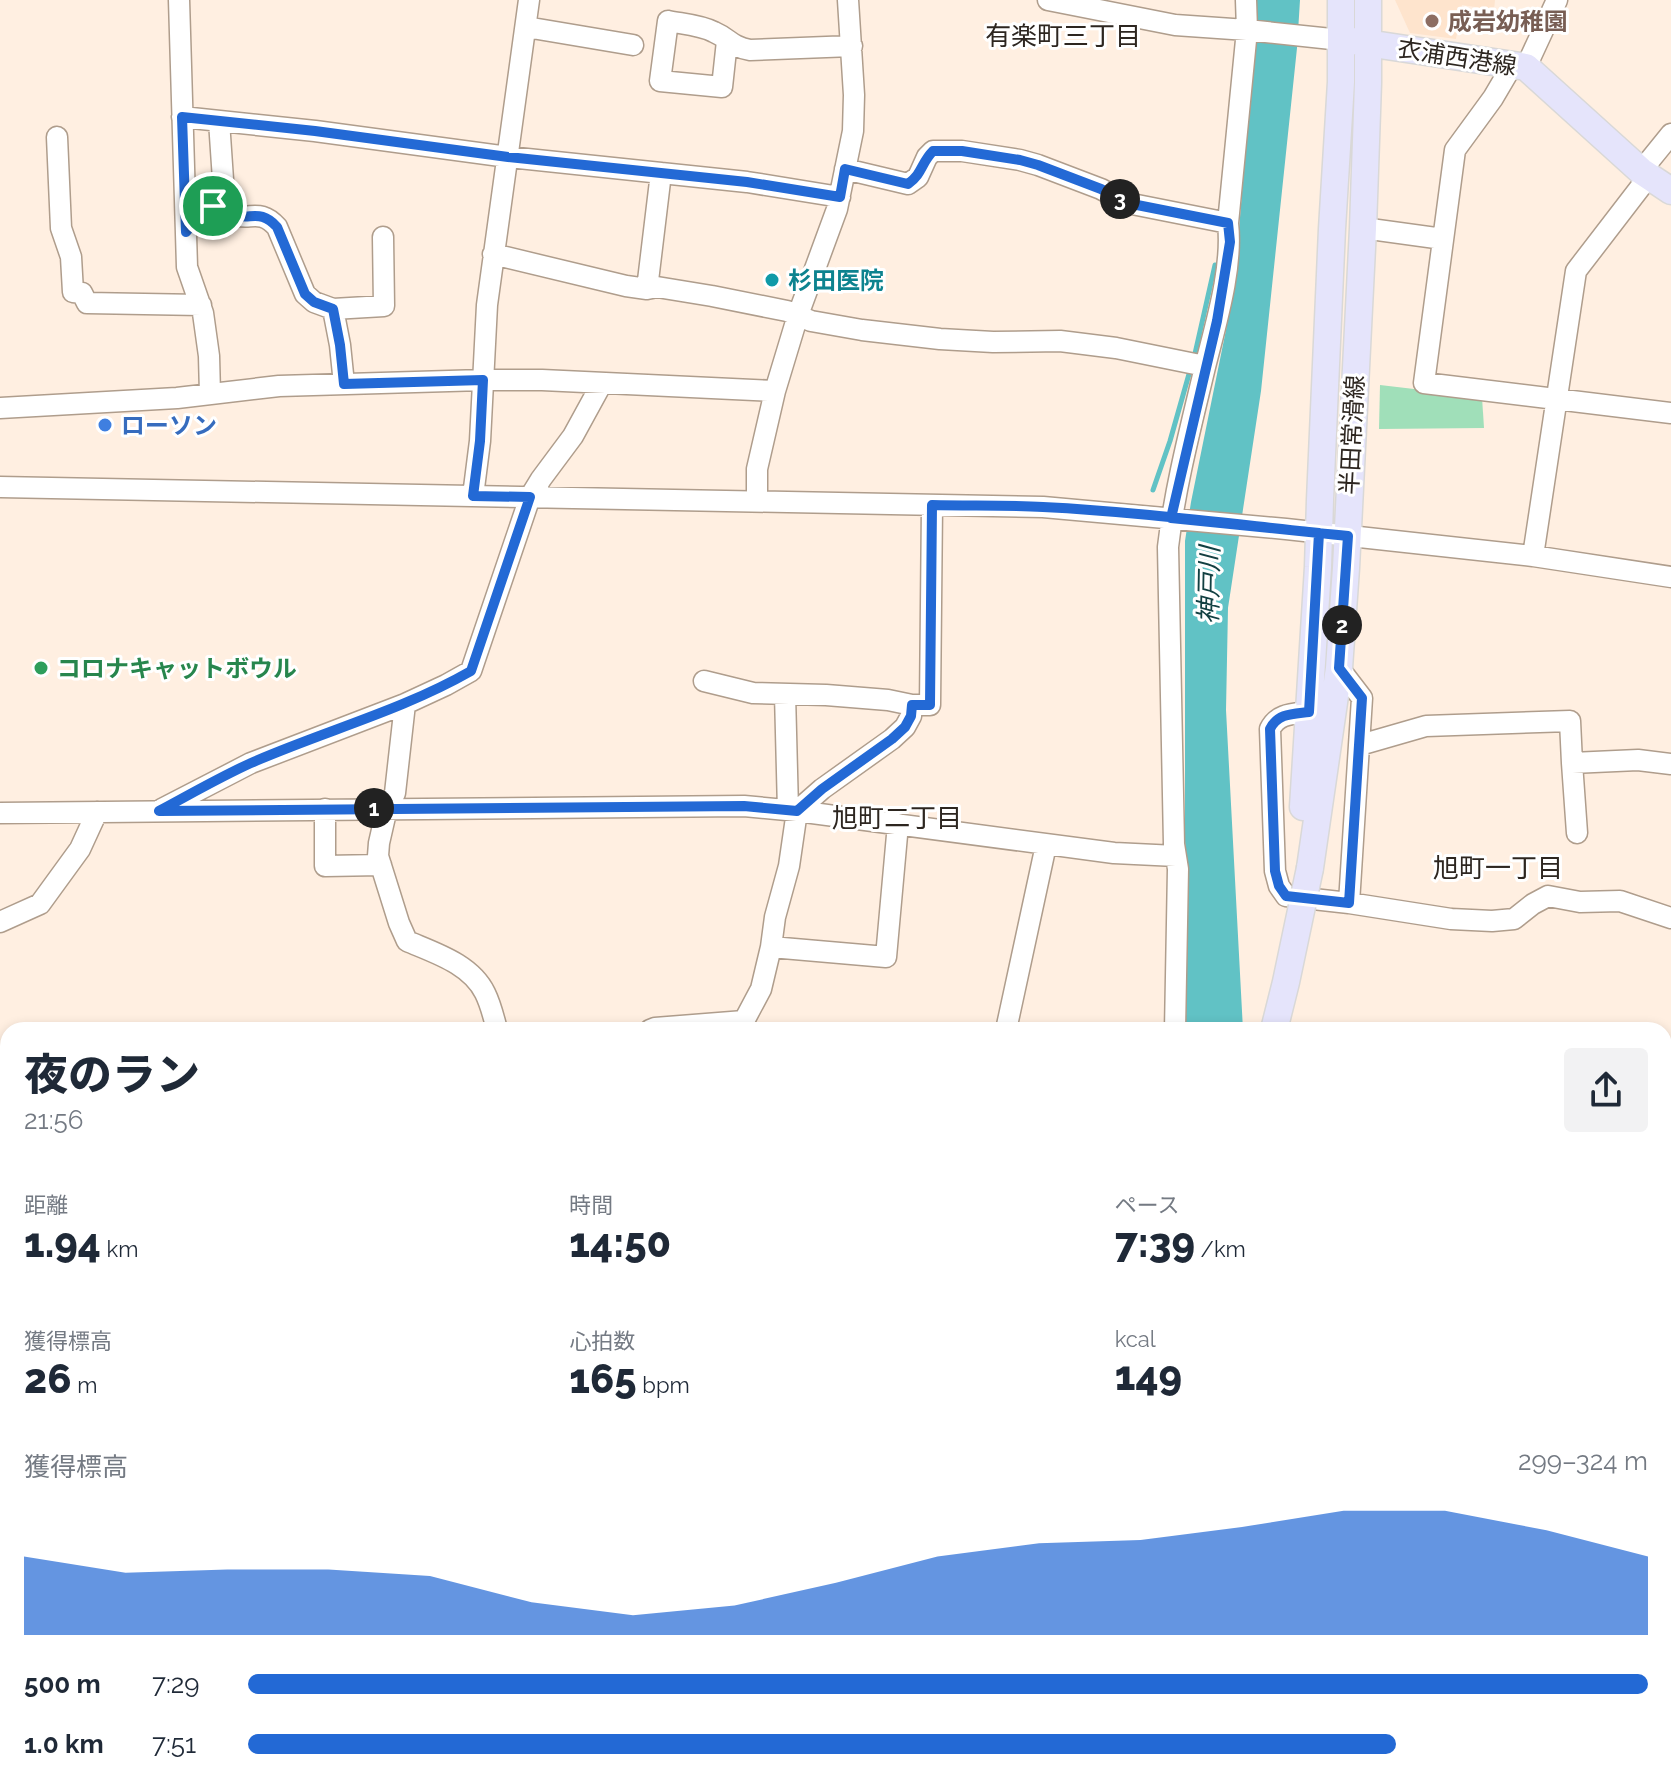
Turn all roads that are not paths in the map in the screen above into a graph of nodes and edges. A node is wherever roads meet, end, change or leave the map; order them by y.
1 (179, 0) edge
2 (529, 0) edge
3 (848, 0) edge
4 (1048, 0) edge
5 (1246, 0) edge
6 (1341, 0) edge
7 (1368, 0) edge
8 (1557, 0) edge
9 (526, 27) junction
10 (1247, 30) junction
11 (1329, 38) junction
12 (727, 41) dead end
13 (1368, 44) junction
14 (633, 45) dead end
15 (852, 46) junction
16 (1520, 66) junction
17 (182, 117) junction
18 (219, 121) junction
19 (1671, 134) edge
20 (57, 137) dead end
21 (508, 157) junction
22 (845, 169) junction
23 (661, 173) junction
24 (1645, 173) junction
25 (1671, 191) edge
26 (840, 197) junction
27 (225, 209) junction
28 (1228, 223) junction
29 (1363, 228) junction
30 (186, 232) junction
31 (383, 237) dead end
32 (1443, 239) junction
33 (493, 254) junction
34 (647, 289) junction
35 (201, 305) junction
36 (333, 309) junction
37 (798, 315) junction
38 (1197, 365) junction
39 (483, 380) junction
40 (602, 383) junction
41 (344, 384) junction
42 (775, 391) junction
43 (210, 394) junction
44 (1555, 399) junction
45 (0, 408) edge
46 (1671, 413) edge
47 (0, 487) edge
48 (473, 496) junction
49 (530, 497) junction
50 (757, 500) junction
51 (932, 505) junction
52 (1171, 518) junction
53 (1319, 533) junction
54 (1348, 536) junction
55 (1533, 556) junction
56 (1671, 577) edge
57 (1339, 668) junction
58 (704, 681) dead end
59 (785, 694) junction
60 (405, 704) junction
61 (912, 705) junction
62 (1309, 712) junction
63 (1360, 745) junction
64 (1572, 763) junction
65 (1671, 764) edge
66 (387, 808) junction
67 (325, 809) junction
68 (792, 810) junction
69 (159, 811) junction
70 (97, 812) junction
71 (0, 813) edge
72 (898, 824) junction
73 (1577, 833) dead end
74 (1046, 845) junction
75 (1176, 856) junction
76 (381, 865) junction
77 (1305, 868) junction
78 (1349, 903) junction
79 (1671, 918) edge
80 (0, 922) edge
81 (771, 947) junction
82 (495, 1022) edge
83 (731, 1022) edge
84 (1008, 1022) edge
85 (1175, 1022) edge
86 (1265, 1022) edge
87 (1276, 1022) edge

1 - 17 street
2 - 9 street
3 - 15 street
4 - 10 street
5 - 10 street
6 - 11 main road, 半田常滑線
7 - 13 main road, 半田常滑線
8 - 16 street
9 - 14 street
9 - 21 street
10 - 11 street
10 - 28 street
11 - 13 main road, 衣浦西港線
11 - 53 main road, 半田常滑線
12 - 15 street
13 - 16 main road, 衣浦西港線
13 - 29 main road, 半田常滑線
15 - 22 street
16 - 24 main road, 衣浦西港線
16 - 32 street
17 - 18 street
17 - 30 street
18 - 21 street
18 - 27 street
19 - 24 street
20 - 35 street
21 - 23 street
21 - 33 street
22 - 26 street
22 - 28 street
23 - 26 street
23 - 34 street
24 - 25 main road, 衣浦西港線
24 - 44 street
26 - 37 street
27 - 30 street
27 - 36 street
28 - 38 street
29 - 32 street
29 - 54 main road, 半田常滑線
30 - 35 street
31 - 36 street
32 - 44 street
33 - 34 street
33 - 39 street
34 - 37 street
35 - 43 street
36 - 41 street
37 - 38 street
37 - 42 street
38 - 52 street
39 - 40 street
39 - 41 street
39 - 48 street
40 - 42 street
40 - 49 street
41 - 43 street
42 - 50 street
43 - 45 street
44 - 46 street
44 - 55 street
47 - 48 street
48 - 49 street
49 - 50 street
49 - 60 street
50 - 51 street
51 - 52 street
51 - 61 street
52 - 53 street
52 - 75 street
53 - 54 street
53 - 62 main road, 半田常滑線
54 - 55 street
54 - 57 main road, 半田常滑線
55 - 56 street
57 - 63 street
57 - 77 main road, 半田常滑線
58 - 59 street
59 - 61 street
59 - 68 street
60 - 66 street
60 - 69 street
61 - 68 street
62 - 77 main road, 半田常滑線
62 - 78 street
63 - 64 street
63 - 78 street
64 - 65 street
64 - 73 street
66 - 67 street
66 - 68 street
66 - 76 street
67 - 69 street
67 - 76 street
68 - 72 street
68 - 81 street
69 - 70 street
70 - 71 street
70 - 80 street
72 - 74 street
72 - 81 street
74 - 75 street
74 - 84 street
75 - 85 street
76 - 82 street
77 - 86 main road
77 - 87 main road, bridge
78 - 79 street
81 - 83 street

